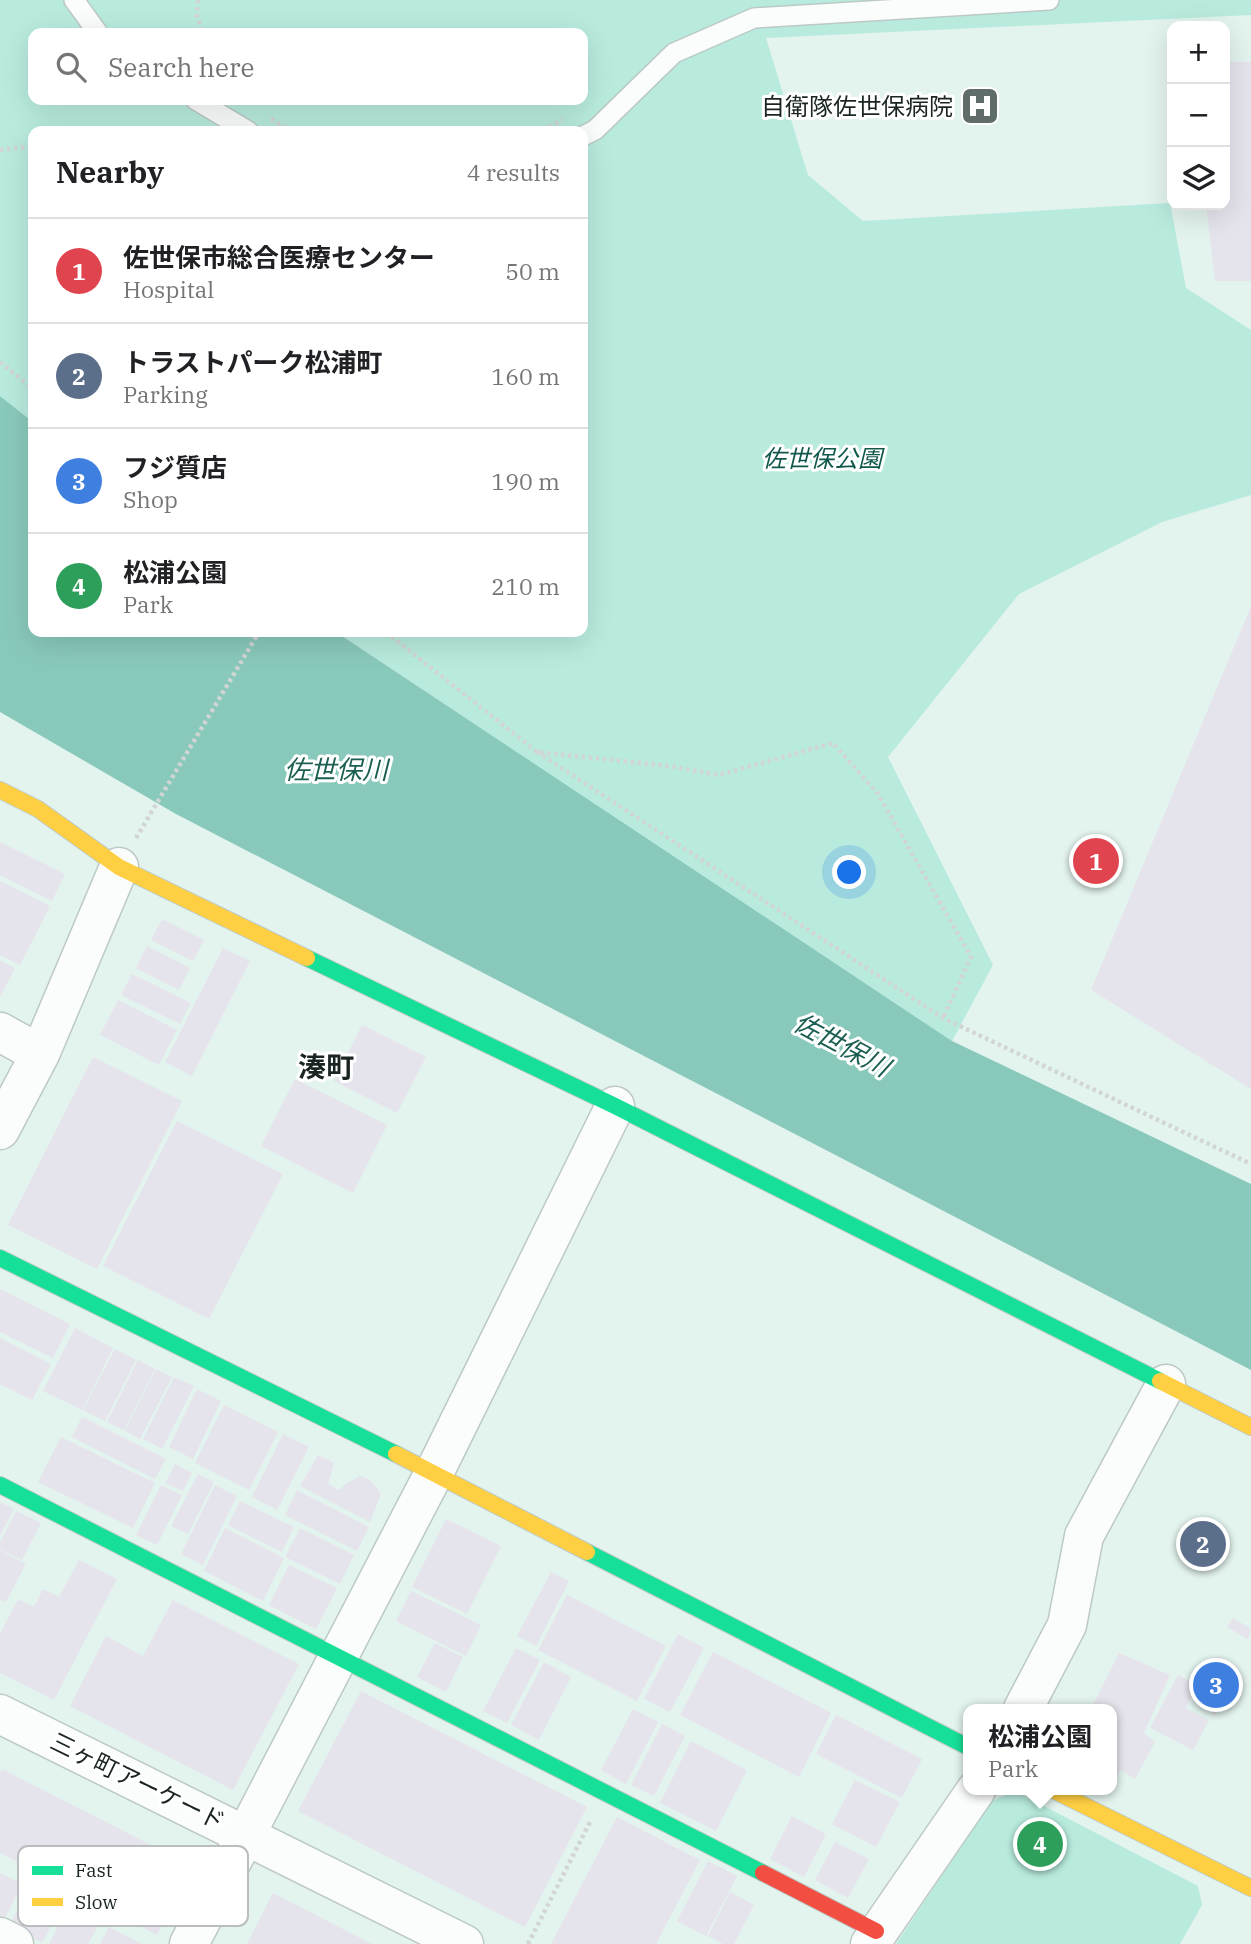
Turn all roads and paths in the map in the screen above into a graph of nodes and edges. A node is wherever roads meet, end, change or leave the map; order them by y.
1 (74, 0) edge
2 (198, 0) edge
3 (1049, 0) edge
4 (94, 28) edge
5 (201, 28) edge
6 (204, 105) edge
7 (240, 126) edge
8 (589, 133) edge
9 (28, 147) edge
10 (0, 150) edge
11 (0, 362) edge
12 (28, 385) edge
13 (256, 637) edge
14 (392, 637) edge
15 (537, 752) junction
16 (0, 790) edge
17 (152, 812) dead end
18 (119, 867) junction
19 (943, 1018) junction
20 (0, 1032) edge
21 (40, 1054) junction
22 (615, 1106) junction
23 (0, 1130) edge
24 (1251, 1164) edge
25 (0, 1258) edge
26 (1166, 1384) junction
27 (1251, 1427) edge
28 (434, 1473) junction
29 (0, 1485) edge
30 (338, 1657) junction
31 (1026, 1704) edge
32 (0, 1714) edge
33 (963, 1744) edge
34 (604, 1793) junction
35 (973, 1795) edge
36 (1063, 1795) edge
37 (247, 1835) junction
38 (241, 1846) edge
39 (1251, 1888) edge
40 (199, 1926) edge
41 (0, 1937) edge
42 (873, 1938) edge
43 (13, 1944) edge
44 (189, 1944) edge
45 (464, 1944) edge
46 (528, 1944) edge

1 - 4 lane
2 - 5 path
3 - 8 lane
6 - 7 lane
9 - 10 path
11 - 12 path
13 - 17 path
14 - 15 path
15 - 19 path
15 - 19 path
16 - 18 street
18 - 21 street
18 - 22 street
19 - 24 path
20 - 21 street
21 - 23 street
22 - 26 street
22 - 28 street
25 - 28 street
26 - 27 street
26 - 31 street
28 - 30 street
28 - 33 street
29 - 30 street
30 - 34 street
30 - 37 street
32 - 37 street, 三ヶ町アーケード
34 - 42 street
34 - 46 path
35 - 42 street
36 - 39 street
37 - 38 street
37 - 45 street, 三ヶ町アーケード
40 - 44 street
41 - 43 street

